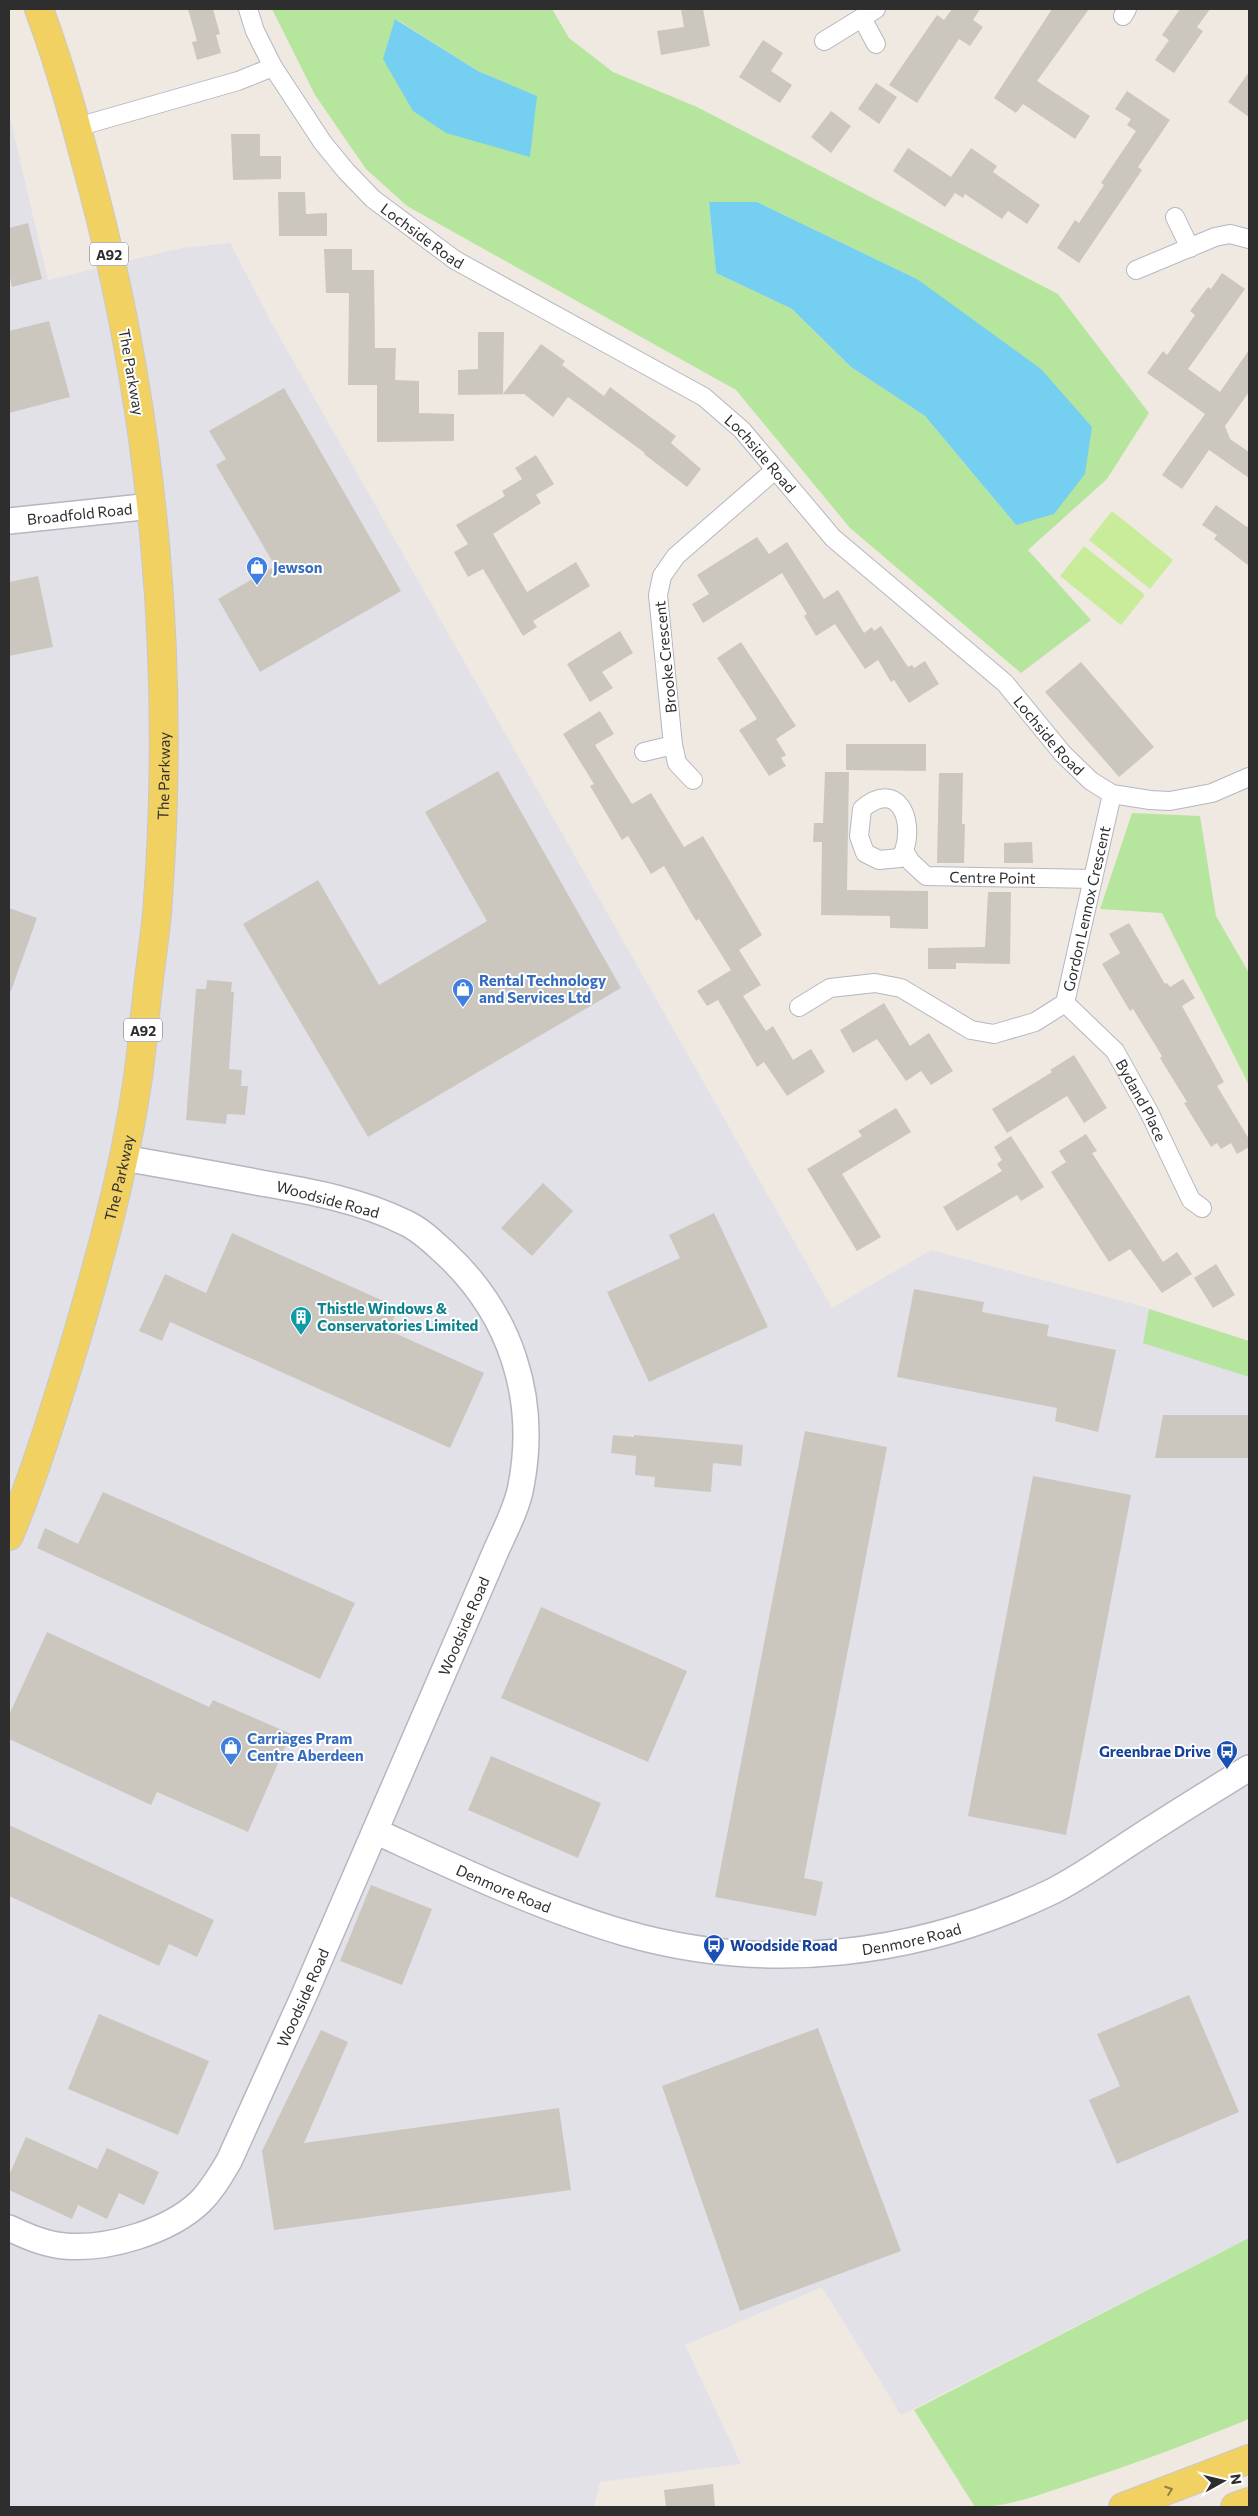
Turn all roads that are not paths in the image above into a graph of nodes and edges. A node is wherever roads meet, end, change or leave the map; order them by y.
1 (38, 9) edge
2 (248, 9) edge
3 (869, 13) edge
4 (824, 41) dead end
5 (876, 44) dead end
6 (273, 67) junction
7 (77, 126) junction
8 (1175, 217) dead end
9 (1249, 239) edge
10 (1190, 248) junction
11 (1136, 270) dead end
12 (775, 470) junction
13 (152, 506) junction
14 (9, 521) edge
15 (673, 744) junction
16 (644, 752) dead end
17 (1249, 777) edge
18 (693, 780) dead end
19 (1112, 794) junction
20 (904, 852) dead end
21 (1093, 879) junction
22 (1065, 1003) junction
23 (799, 1007) dead end
24 (123, 1158) junction
25 (1202, 1208) dead end
26 (9, 1536) edge
27 (1249, 1768) edge
28 (375, 1831) junction
29 (9, 2228) edge
30 (1249, 2459) edge
31 (1249, 2502) edge
32 (1123, 2507) edge
33 (1235, 2507) edge

1 - 7 main road, The Parkway / A92
2 - 6 street, Lochside Road
3 - 4 street
3 - 5 street
6 - 7 street
6 - 12 street, Lochside Road
7 - 13 main road, The Parkway / A92
8 - 10 street
9 - 10 street
10 - 11 street
12 - 15 street, Brooke Crescent
12 - 19 street, Lochside Road
13 - 14 street, Broadfold Road
13 - 24 main road, The Parkway / A92
15 - 16 street
15 - 18 street, Brooke Crescent
17 - 19 street, Lochside Road
19 - 21 street, Gordon Lennox Crescent
20 - 21 street, Centre Point
21 - 22 street, Gordon Lennox Crescent
22 - 23 street, Gordon Lennox Crescent
22 - 25 street, Bydand Place
24 - 26 main road, The Parkway / A92
24 - 28 street, Woodside Road
27 - 28 street, Denmore Road
28 - 29 street, Woodside Road
32 -> 30 main road
31 - 33 main road

